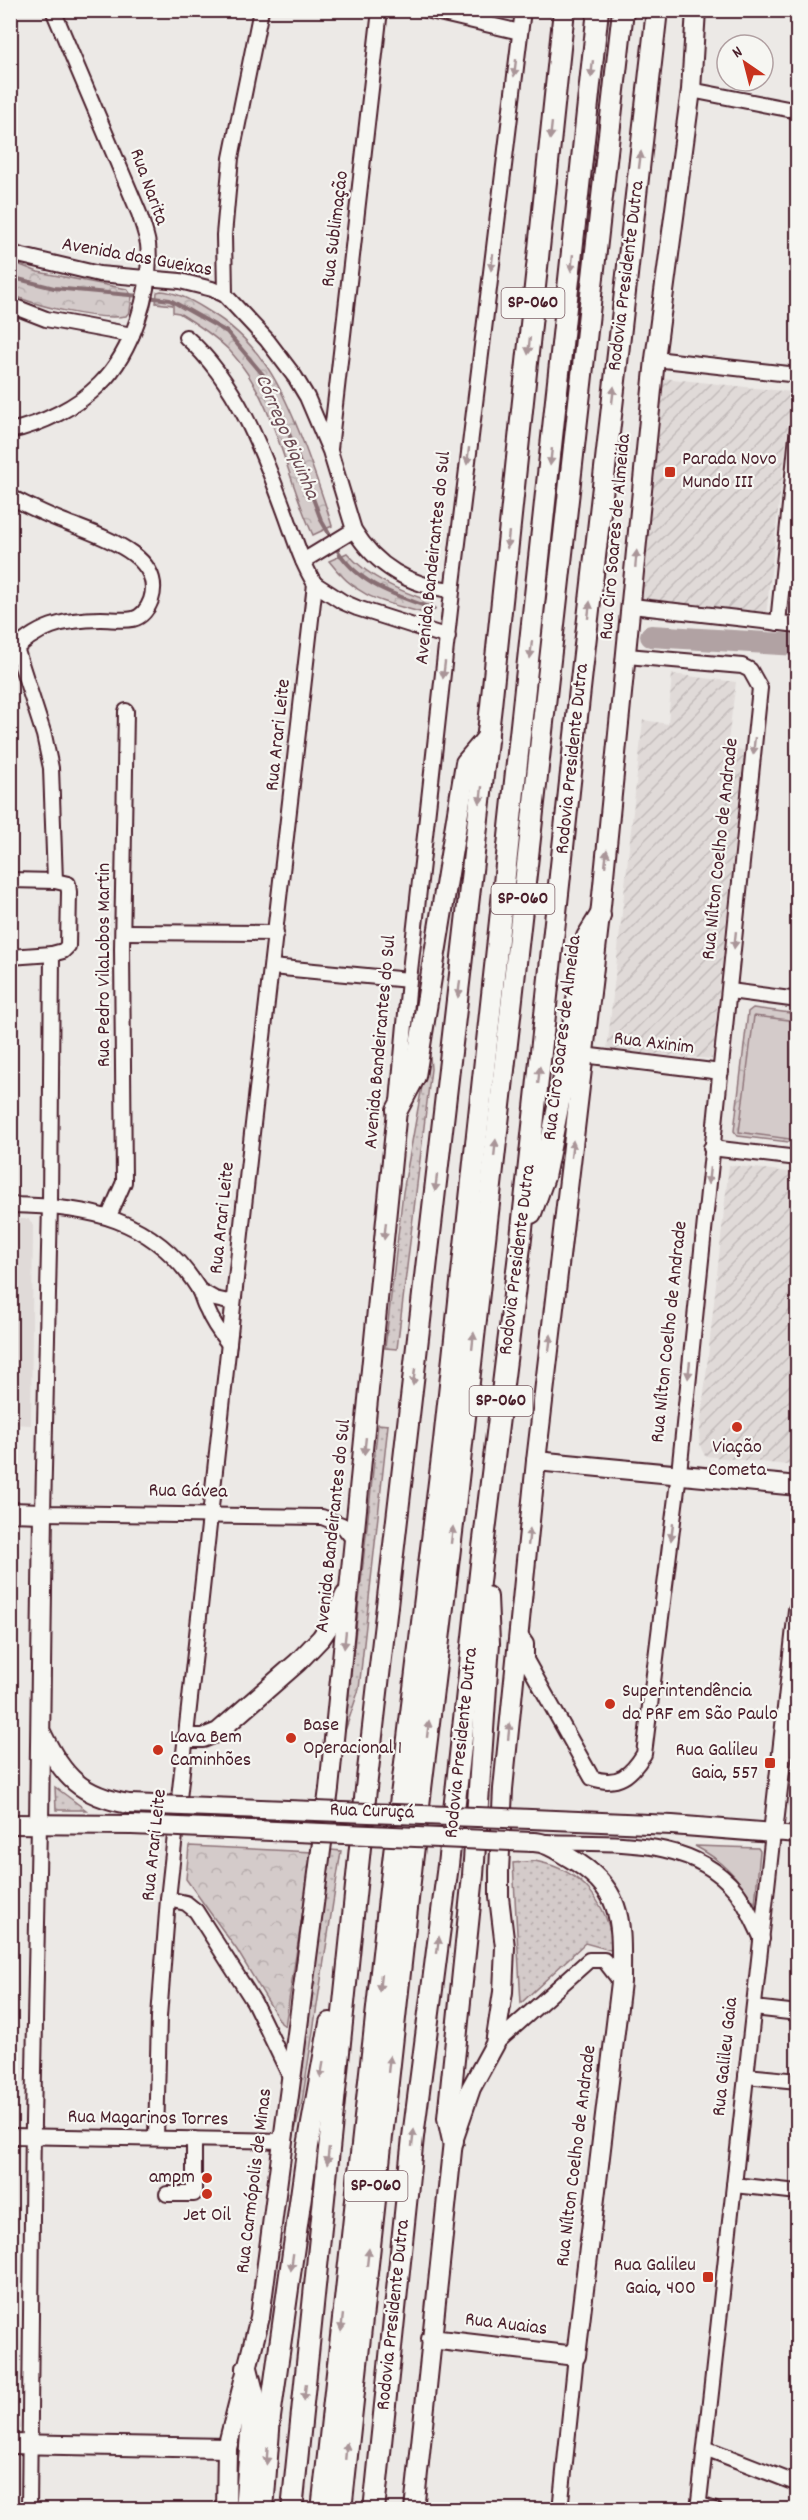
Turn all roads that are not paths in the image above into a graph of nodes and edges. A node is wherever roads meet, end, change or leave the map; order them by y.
1 (53, 10) edge
2 (261, 10) edge
3 (380, 10) edge
4 (426, 10) edge
5 (523, 10) edge
6 (564, 10) edge
7 (598, 10) edge
8 (623, 10) edge
9 (657, 10) edge
10 (696, 10) edge
11 (520, 32) junction
12 (691, 90) junction
13 (798, 111) edge
14 (10, 251) edge
15 (145, 283) junction
16 (225, 295) junction
17 (10, 305) edge
18 (135, 328) junction
19 (186, 337) dead end
20 (655, 359) junction
21 (798, 375) edge
22 (798, 426) edge
23 (10, 431) edge
24 (330, 451) junction
25 (10, 497) edge
26 (350, 533) junction
27 (303, 561) junction
28 (315, 584) junction
29 (452, 590) junction
30 (632, 606) junction
31 (778, 623) junction
32 (798, 624) edge
33 (448, 637) junction
34 (13, 651) edge
35 (627, 656) junction
36 (126, 711) dead end
37 (488, 737) junction
38 (10, 880) edge
39 (55, 881) junction
40 (600, 916) junction
41 (124, 932) junction
42 (276, 933) junction
43 (52, 954) junction
44 (10, 957) edge
45 (272, 967) junction
46 (409, 980) junction
47 (730, 991) junction
48 (798, 1000) edge
49 (583, 1055) junction
50 (721, 1072) junction
51 (397, 1110) junction
52 (711, 1148) junction
53 (798, 1158) edge
54 (10, 1204) edge
55 (50, 1205) junction
56 (109, 1216) junction
57 (521, 1238) junction
58 (199, 1290) junction
59 (233, 1303) junction
60 (229, 1344) junction
61 (536, 1461) junction
62 (679, 1473) junction
63 (798, 1486) edge
64 (10, 1512) edge
65 (43, 1513) junction
66 (210, 1515) junction
67 (355, 1541) junction
68 (481, 1564) junction
69 (352, 1580) junction
70 (798, 1610) edge
71 (519, 1634) junction
72 (40, 1730) junction
73 (186, 1738) junction
74 (10, 1824) edge
75 (39, 1824) junction
76 (773, 1833) junction
77 (798, 1835) edge
78 (538, 1842) junction
79 (358, 1868) junction
80 (168, 1899) junction
81 (762, 1940) junction
82 (621, 1982) junction
83 (754, 2008) junction
84 (797, 2009) edge
85 (495, 2044) junction
86 (746, 2076) junction
87 (291, 2078) junction
88 (798, 2081) edge
89 (10, 2136) edge
90 (33, 2136) junction
91 (156, 2138) junction
92 (194, 2139) junction
93 (284, 2141) junction
94 (453, 2141) junction
95 (734, 2186) junction
96 (798, 2192) edge
97 (167, 2194) dead end
98 (431, 2339) junction
99 (576, 2356) junction
100 (248, 2368) junction
101 (10, 2444) edge
102 (30, 2445) junction
103 (227, 2448) junction
104 (705, 2448) junction
105 (798, 2484) edge
106 (698, 2507) edge
107 (29, 2510) edge
108 (226, 2510) edge
109 (245, 2510) edge
110 (263, 2510) edge
111 (292, 2510) edge
112 (322, 2510) edge
113 (341, 2510) edge
114 (374, 2510) edge
115 (414, 2510) edge
116 (560, 2510) edge
117 (715, 2510) edge

1 - 15 street, Rua Narita
2 - 16 street
3 - 24 street, Rua Sublimação
4 - 11 street
5 - 11 street, Avenida Bandeirantes do Sul
6 -> 37 highway, SP-060
7 -> 112 highway, SP-060
113 -> 8 highway, Rodovia Presidente Dutra / SP-060
57 -> 9 highway, Rodovia Presidente Dutra / SP-060
10 - 12 main road, Rua Ciro Soares de Almeida
11 -> 29 street, Avenida Bandeirantes do Sul
12 - 13 street
12 - 20 main road, Rua Ciro Soares de Almeida
14 - 15 street, Avenida das Gueixas
15 - 16 street, Avenida das Gueixas
15 - 18 street, Rua Narita
16 - 24 street, Avenida das Gueixas
17 - 18 street
18 - 23 street, Rua Narita
19 - 27 street
20 - 21 street
30 -> 20 main road, Rua Ciro Soares de Almeida
22 - 31 street
24 - 26 street, Avenida das Gueixas
25 - 34 street
26 - 27 street
26 - 29 street, Avenida das Gueixas
27 - 28 street
28 - 33 street
28 - 42 street, Rua Arari Leite
29 - 33 street, Avenida Bandeirantes do Sul
30 - 31 street
30 - 35 main road, Rua Ciro Soares de Almeida
31 - 32 street
33 -> 46 street, Avenida Bandeirantes do Sul
34 - 39 street
40 -> 35 main road, Rua Ciro Soares de Almeida
35 -> 47 street, Rua Nílton Coelho de Andrade
36 - 41 street, Rua Pedro VilaLobos Martin
37 - 51 highway
37 -> 79 highway, SP-060
38 - 39 street
39 - 43 street
40 - 49 main road, Rua Ciro Soares de Almeida
40 - 57 highway
41 - 42 street
41 - 56 street, Rua Pedro VilaLobos Martin
42 - 45 street, Rua Arari Leite
43 - 44 street
43 - 55 street
45 - 46 street
45 - 59 street, Rua Arari Leite
46 - 51 street, Avenida Bandeirantes do Sul
47 - 48 street
47 - 50 street, Rua Nílton Coelho de Andrade
49 - 50 street, Rua Axinim
61 -> 49 main road, Rua Ciro Soares de Almeida
50 - 52 street, Rua Nílton Coelho de Andrade
51 -> 67 main road, Avenida Bandeirantes do Sul
52 - 53 street
52 -> 62 street, Rua Nílton Coelho de Andrade
54 - 55 street
55 - 56 street
55 - 65 street
56 - 58 street
57 - 68 highway, Rodovia Presidente Dutra / SP-060
58 - 59 street
58 - 60 street
59 - 60 street, Rua Arari Leite
60 - 66 street, Rua Arari Leite
61 - 62 main road
71 -> 61 main road, Rua Ciro Soares de Almeida
62 - 63 main road
62 -> 71 street, Rua Nílton Coelho de Andrade
64 - 65 main road, Rua Gávea
65 - 66 street, Rua Gávea
65 - 72 main road
66 - 67 street, Rua Gávea
66 - 73 street, Rua Arari Leite
67 - 69 main road, Avenida Bandeirantes do Sul
68 - 94 highway
114 -> 68 highway, Rodovia Presidente Dutra / SP-060
69 - 73 main road
69 -> 87 main road, Avenida Bandeirantes do Sul
70 - 76 main road, Rua Galileu Gaia
85 -> 71 main road, Rua Ciro Soares de Almeida
72 - 75 main road
72 - 76 main road, Rua Curuçá, bridge
73 - 80 street, Rua Arari Leite
74 - 75 main road, Rua Curuçá
75 - 78 main road, Rua Curuçá, bridge
75 - 90 street
76 - 77 street
76 - 81 street, Rua Galileu Gaia
78 - 81 street, Rua Curuçá
78 - 82 main road, Rua Nílton Coelho de Andrade
79 -> 110 highway
79 -> 111 highway, SP-060
80 - 87 street, Rua Carmópolis de Minas
80 - 91 street, Rua Arari Leite
81 - 83 street, Rua Galileu Gaia
82 - 85 street
82 - 99 main road, Rua Nílton Coelho de Andrade
83 - 84 street
83 - 86 street, Rua Galileu Gaia
85 - 94 main road
86 - 88 street
86 - 95 street, Rua Galileu Gaia
87 - 93 main road, Rua Carmópolis de Minas
89 - 90 street, Rua Magarinos Torres
90 - 91 street, Rua Magarinos Torres
90 - 102 street
91 - 92 street, Rua Magarinos Torres
92 - 93 street, Rua Magarinos Torres
92 - 97 street
93 - 100 main road, Rua Carmópolis de Minas
94 - 98 main road
95 - 96 street
95 - 104 street, Rua Galileu Gaia
98 - 99 main road, Rua Auaias
98 - 115 main road
99 - 116 street, Rua Nílton Coelho de Andrade
100 - 103 main road, Rua Carmópolis de Minas
100 - 109 highway
101 - 102 main road
102 - 103 main road
102 - 107 street
103 - 108 main road, Rua Carmópolis de Minas
104 - 105 street
104 - 106 street, Rua Galileu Gaia
106 - 117 street

